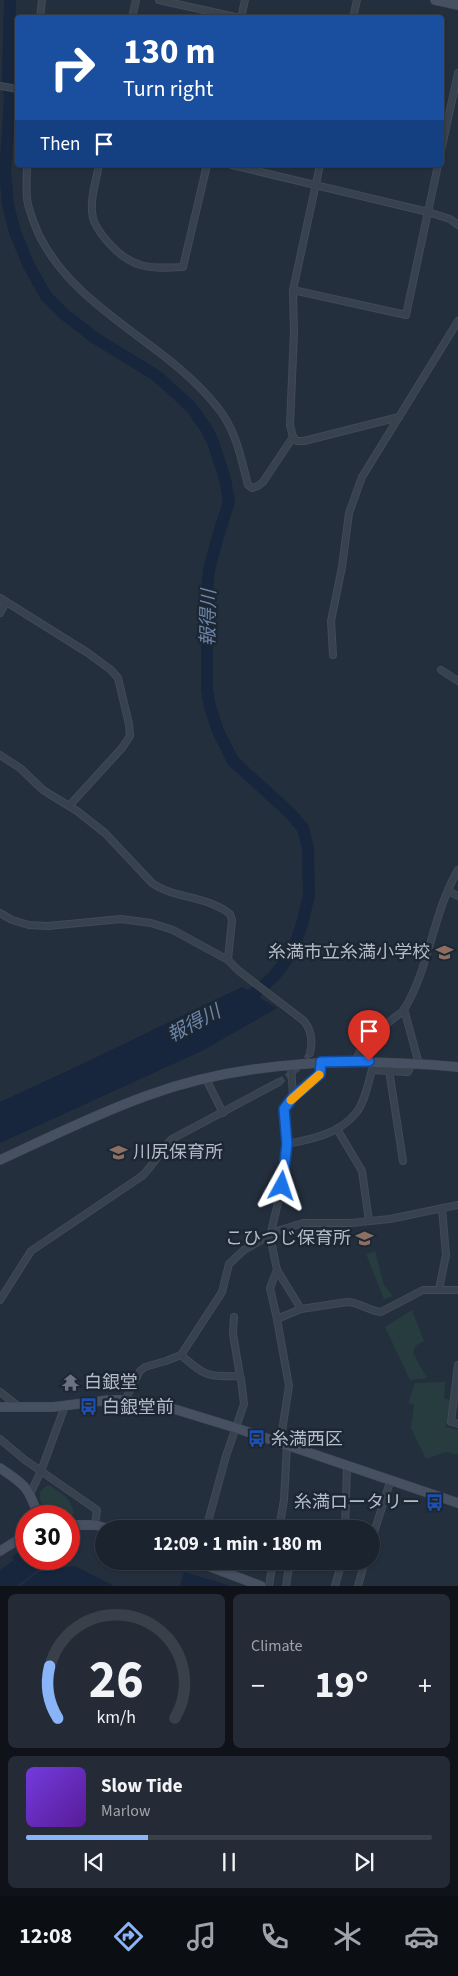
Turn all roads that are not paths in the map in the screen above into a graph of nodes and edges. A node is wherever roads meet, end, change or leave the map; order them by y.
1 (42, 0) edge
2 (136, 0) edge
3 (159, 0) edge
4 (245, 0) edge
5 (357, 0) edge
6 (435, 0) edge
7 (458, 5) edge
8 (40, 15) edge
9 (133, 15) edge
10 (226, 15) edge
11 (241, 15) edge
12 (354, 15) edge
13 (458, 73) edge
14 (0, 86) edge
15 (15, 88) edge
16 (444, 137) edge
17 (27, 167) edge
18 (99, 167) edge
19 (207, 167) edge
20 (241, 167) edge
21 (320, 167) edge
22 (438, 167) edge
23 (316, 184) junction
24 (428, 212) junction
25 (458, 225) edge
26 (293, 290) junction
27 (458, 321) edge
28 (399, 417) junction
29 (293, 437) junction
30 (3, 600) edge
31 (0, 613) edge
32 (333, 655) dead end
33 (442, 670) dead end
34 (458, 680) edge
35 (0, 755) edge
36 (69, 806) junction
37 (458, 870) edge
38 (448, 891) junction
39 (458, 896) edge
40 (0, 913) edge
41 (228, 960) junction
42 (404, 1010) junction
43 (310, 1054) tunnel mouth
44 (356, 1061) junction
45 (321, 1062) junction
46 (415, 1063) junction
47 (291, 1065) junction
48 (458, 1067) edge
49 (389, 1070) junction
50 (206, 1079) junction
51 (279, 1082) tunnel mouth
52 (293, 1097) junction
53 (223, 1113) junction
54 (337, 1130) junction
55 (287, 1144) junction
56 (0, 1160) edge
57 (403, 1161) dead end
58 (458, 1205) edge
59 (442, 1208) junction
60 (369, 1221) junction
61 (270, 1236) junction
62 (276, 1270) junction
63 (439, 1290) junction
64 (458, 1290) edge
65 (0, 1300) edge
66 (301, 1309) junction
67 (234, 1317) dead end
68 (276, 1319) junction
69 (181, 1355) junction
70 (458, 1365) edge
71 (240, 1376) junction
72 (0, 1392) edge
73 (125, 1400) junction
74 (65, 1406) junction
75 (0, 1407) edge
76 (20, 1408) junction
77 (458, 1424) edge
78 (236, 1428) junction
79 (0, 1439) edge
80 (284, 1445) junction
81 (348, 1467) junction
82 (0, 1468) edge
83 (41, 1471) junction
84 (390, 1482) junction
85 (30, 1494) junction
86 (458, 1503) edge
87 (34, 1505) edge
88 (96, 1520) edge
89 (208, 1520) edge
90 (281, 1520) edge
91 (346, 1520) edge
92 (378, 1520) edge
93 (80, 1525) edge
94 (95, 1525) edge
95 (15, 1542) edge
96 (0, 1551) edge
97 (219, 1570) edge
98 (272, 1570) edge
99 (289, 1570) edge
100 (339, 1570) edge
101 (362, 1570) edge
102 (261, 1586) edge
103 (269, 1586) edge
104 (286, 1586) edge
105 (335, 1586) edge
106 (358, 1586) edge

1 - 8 street
2 - 9 street
3 - 10 street
4 - 11 street
5 - 12 street
6 - 7 street
13 - 16 street
14 - 15 street
17 - 29 street
18 - 19 street
20 - 23 street
21 - 23 street
22 - 24 street
23 - 24 street
23 - 26 street
24 - 25 street
24 - 26 street
26 - 29 street
27 - 28 street
28 - 29 street
28 - 32 street
30 - 31 street
30 - 36 street
33 - 34 street
35 - 36 street
36 - 41 street
37 - 38 street
38 - 39 street
38 - 42 street
40 - 41 street
41 - 43 street
42 - 44 street
42 - 46 street
44 - 45 street
44 - 46 street
45 - 47 street
45 - 52 street
46 - 48 street
46 - 49 street
47 - 50 street
47 - 52 street
49 - 54 street
49 - 57 street
50 - 53 street
50 - 56 street
51 - 53 street
52 - 55 street
53 - 65 street
54 - 55 street
54 - 60 street
55 - 61 street
58 - 59 street
59 - 60 street
59 - 63 street
60 - 61 street
61 - 62 street
61 - 69 street
62 - 66 street
62 - 68 street
63 - 64 street
63 - 66 street
66 - 68 street
67 - 71 street
68 - 80 street
69 - 71 street
69 - 73 street
70 - 77 street
71 - 78 street
72 - 76 street
73 - 74 street
73 - 78 street
74 - 76 street
74 - 83 street
75 - 76 street
78 - 80 street
78 - 89 street
79 - 83 street
80 - 81 street
80 - 90 street
81 - 84 street
81 - 91 street
82 - 85 street
83 - 85 street
83 - 88 street
84 - 86 street
84 - 92 street
85 - 87 street
93 - 94 street
95 - 96 street
97 - 102 street
98 - 103 street
99 - 104 street
100 - 105 street
101 - 106 street

